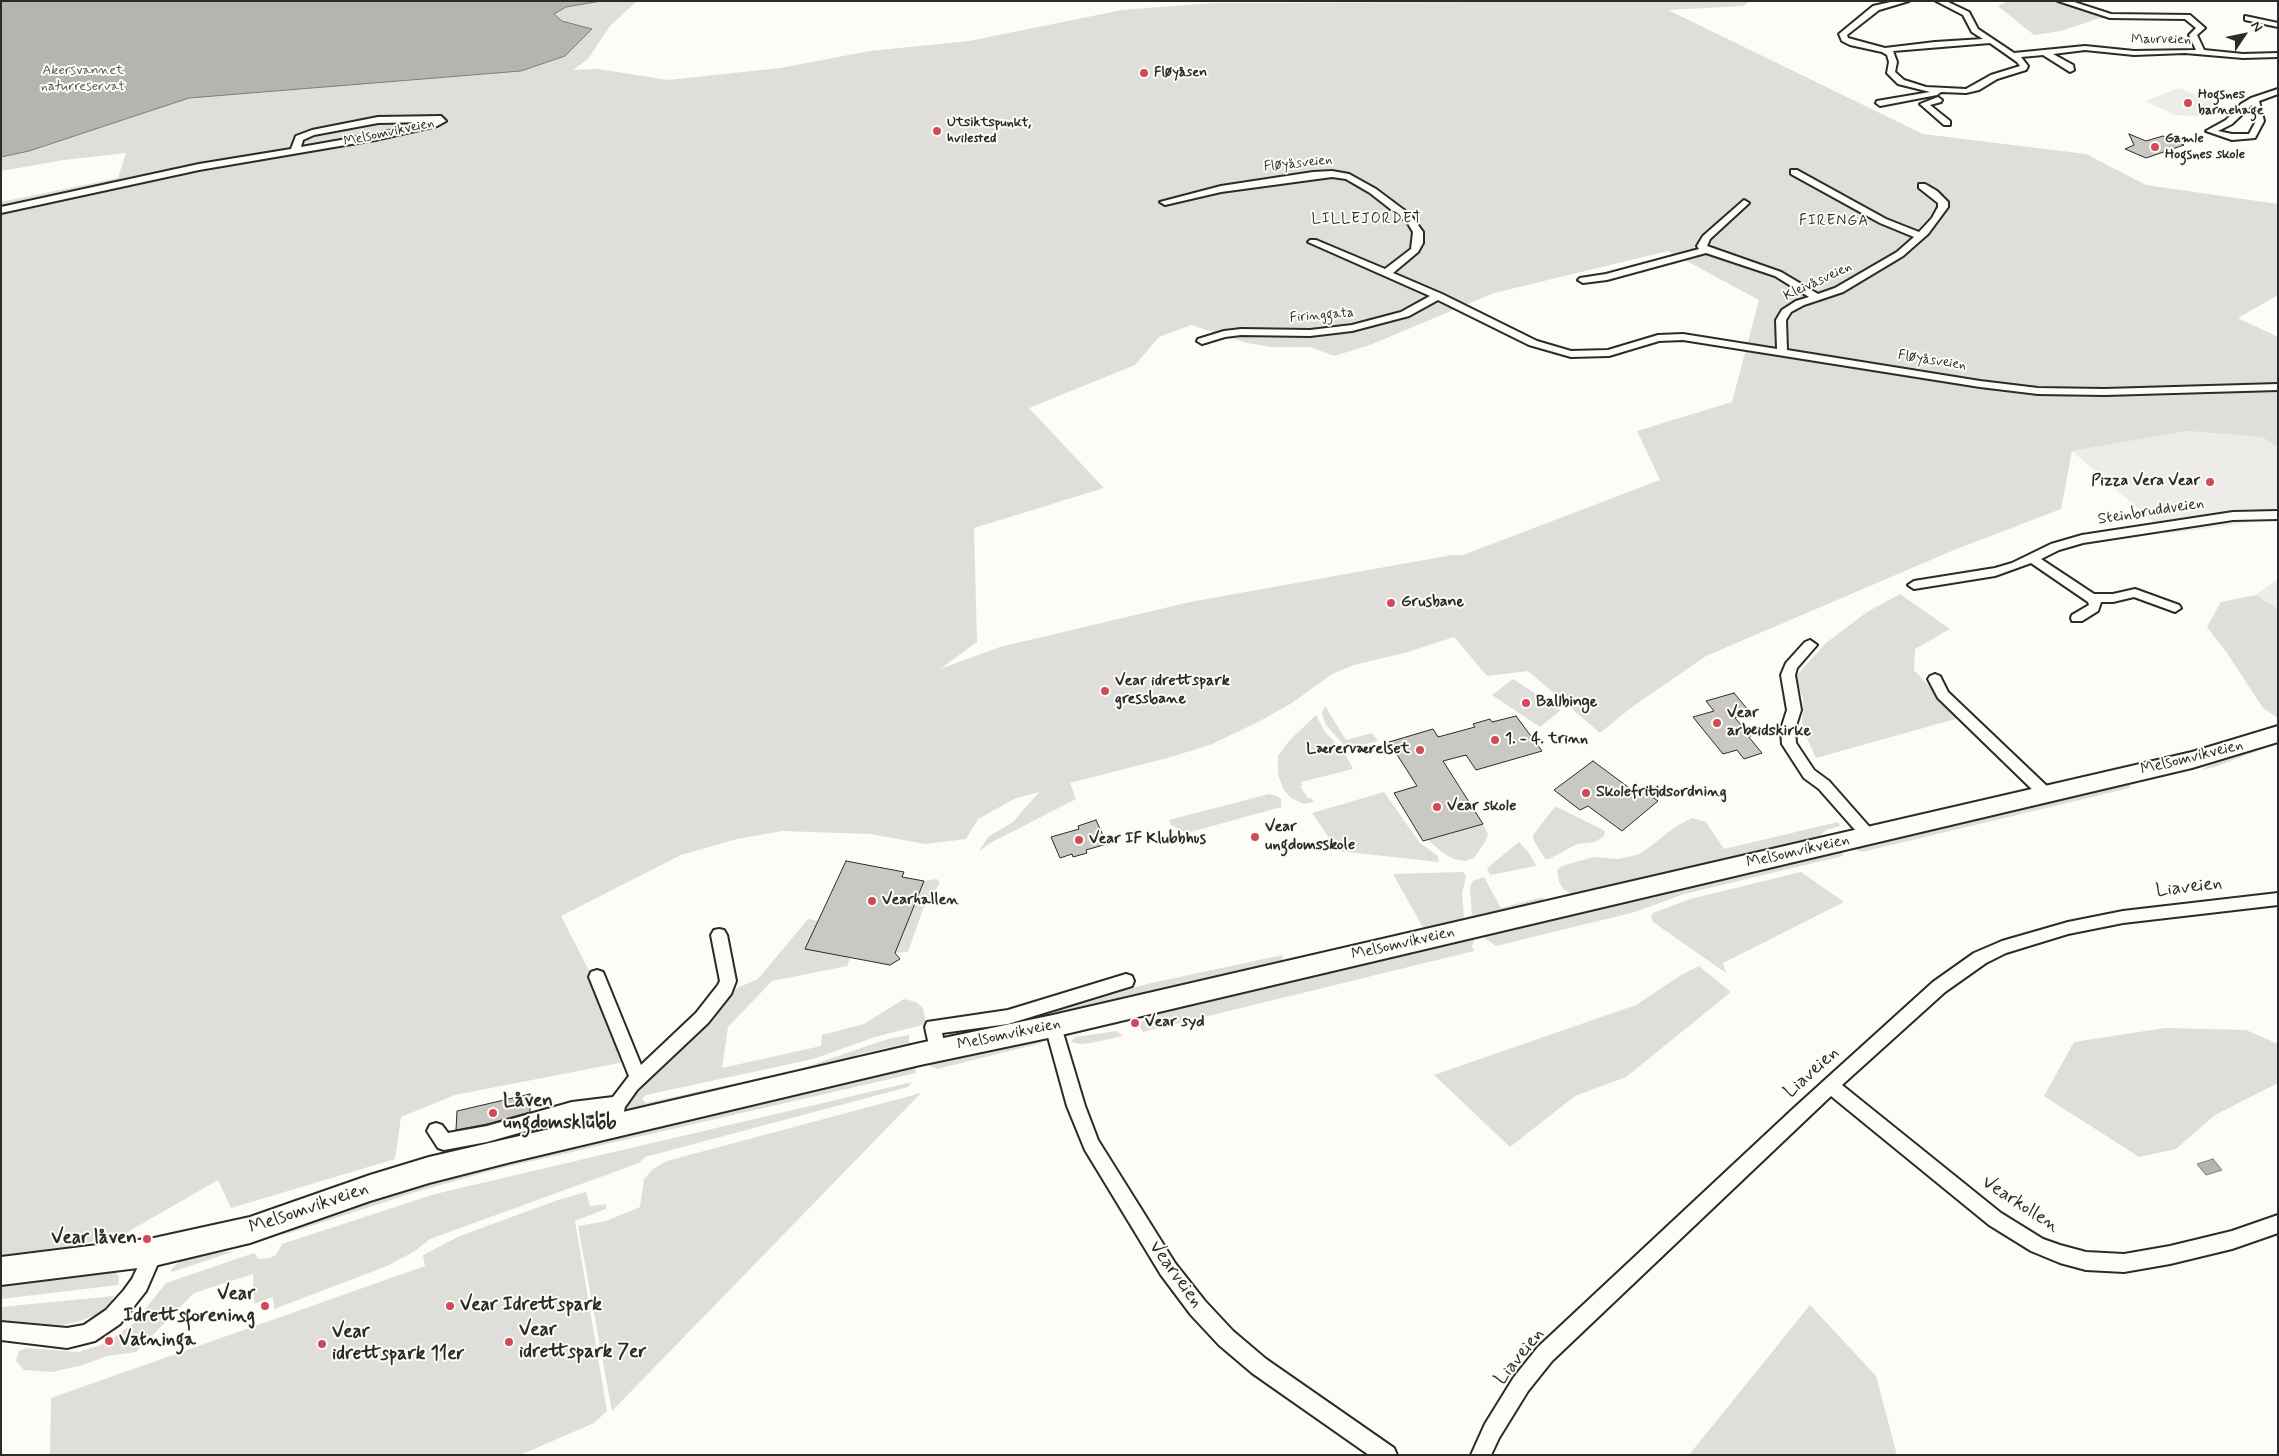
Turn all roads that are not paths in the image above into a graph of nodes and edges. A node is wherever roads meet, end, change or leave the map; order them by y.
1 (1905, 1) edge
2 (1940, 1) edge
3 (2062, 1) edge
4 (2248, 18) dead end
5 (2278, 25) edge
6 (1991, 41) junction
7 (1885, 50) junction
8 (2044, 52) junction
9 (2202, 52) junction
10 (2278, 54) edge
11 (2014, 55) junction
12 (2070, 70) dead end
13 (2278, 91) edge
14 (1947, 92) junction
15 (2254, 100) junction
16 (1880, 103) dead end
17 (1946, 123) dead end
18 (295, 151) junction
19 (1794, 172) dead end
20 (1922, 186) dead end
21 (1165, 202) dead end
22 (1744, 203) dead end
23 (1, 210) edge
24 (1921, 236) junction
25 (1313, 242) dead end
26 (1706, 250) junction
27 (1385, 274) junction
28 (1583, 280) dead end
29 (1438, 296) junction
30 (1817, 297) junction
31 (1202, 341) dead end
32 (1782, 352) junction
33 (2278, 387) edge
34 (2278, 515) edge
35 (2032, 558) junction
36 (1914, 585) dead end
37 (2091, 598) junction
38 (2175, 608) dead end
39 (2077, 618) dead end
40 (1810, 645) dead end
41 (1935, 679) dead end
42 (2278, 734) edge
43 (2046, 794) junction
44 (1868, 835) junction
45 (2278, 899) edge
46 (719, 936) dead end
47 (597, 977) dead end
48 (1126, 981) dead end
49 (1053, 1026) junction
50 (938, 1050) junction
51 (638, 1077) junction
52 (1831, 1086) junction
53 (615, 1114) junction
54 (436, 1131) dead end
55 (2278, 1224) edge
56 (154, 1252) junction
57 (1, 1272) edge
58 (1, 1331) edge
59 (1388, 1455) edge
60 (1481, 1455) edge

1 - 7 street
2 - 6 street
3 - 9 street
4 - 5 street
6 - 7 street
6 - 11 street
7 - 14 street
8 - 9 street, Maurveien
8 - 11 street, Maurveien
8 - 12 street
9 - 10 street, Maurveien
11 - 14 street
13 - 15 street
14 - 16 street
14 - 17 street
15 - 15 street
18 - 18 street, Melsomvikveien
18 - 23 street, Melsomvikveien
19 - 24 street
20 - 24 street, Kleivåsveien
21 - 27 street, Fløyåsveien
22 - 26 street
24 - 30 street, Kleivåsveien
25 - 27 street
26 - 28 street
26 - 30 street
27 - 29 street
29 - 31 street, Firinggata
29 - 32 street, Fløyåsveien
30 - 32 street, Kleivåsveien
32 - 33 street, Fløyåsveien
34 - 35 street, Steinbruddveien
35 - 36 street, Steinbruddveien
35 - 37 street
37 - 38 street
37 - 39 street
40 - 44 street, Melsomvikveien
41 - 43 street
42 - 43 main road, Melsomvikveien
43 - 44 main road, Melsomvikveien
44 - 49 main road, Melsomvikveien
45 - 52 street, Liaveien
46 - 51 street
47 - 51 street
48 - 50 street, Melsomvikveien
49 - 50 main road, Melsomvikveien
49 - 59 street, Vearveien
50 - 53 main road, Melsomvikveien
51 - 53 street
52 - 55 street, Vearkollen
52 - 60 street, Liaveien
53 - 54 street, Melsomvikveien
53 - 56 main road, Melsomvikveien
56 - 57 main road, Melsomvikveien
56 - 58 street

